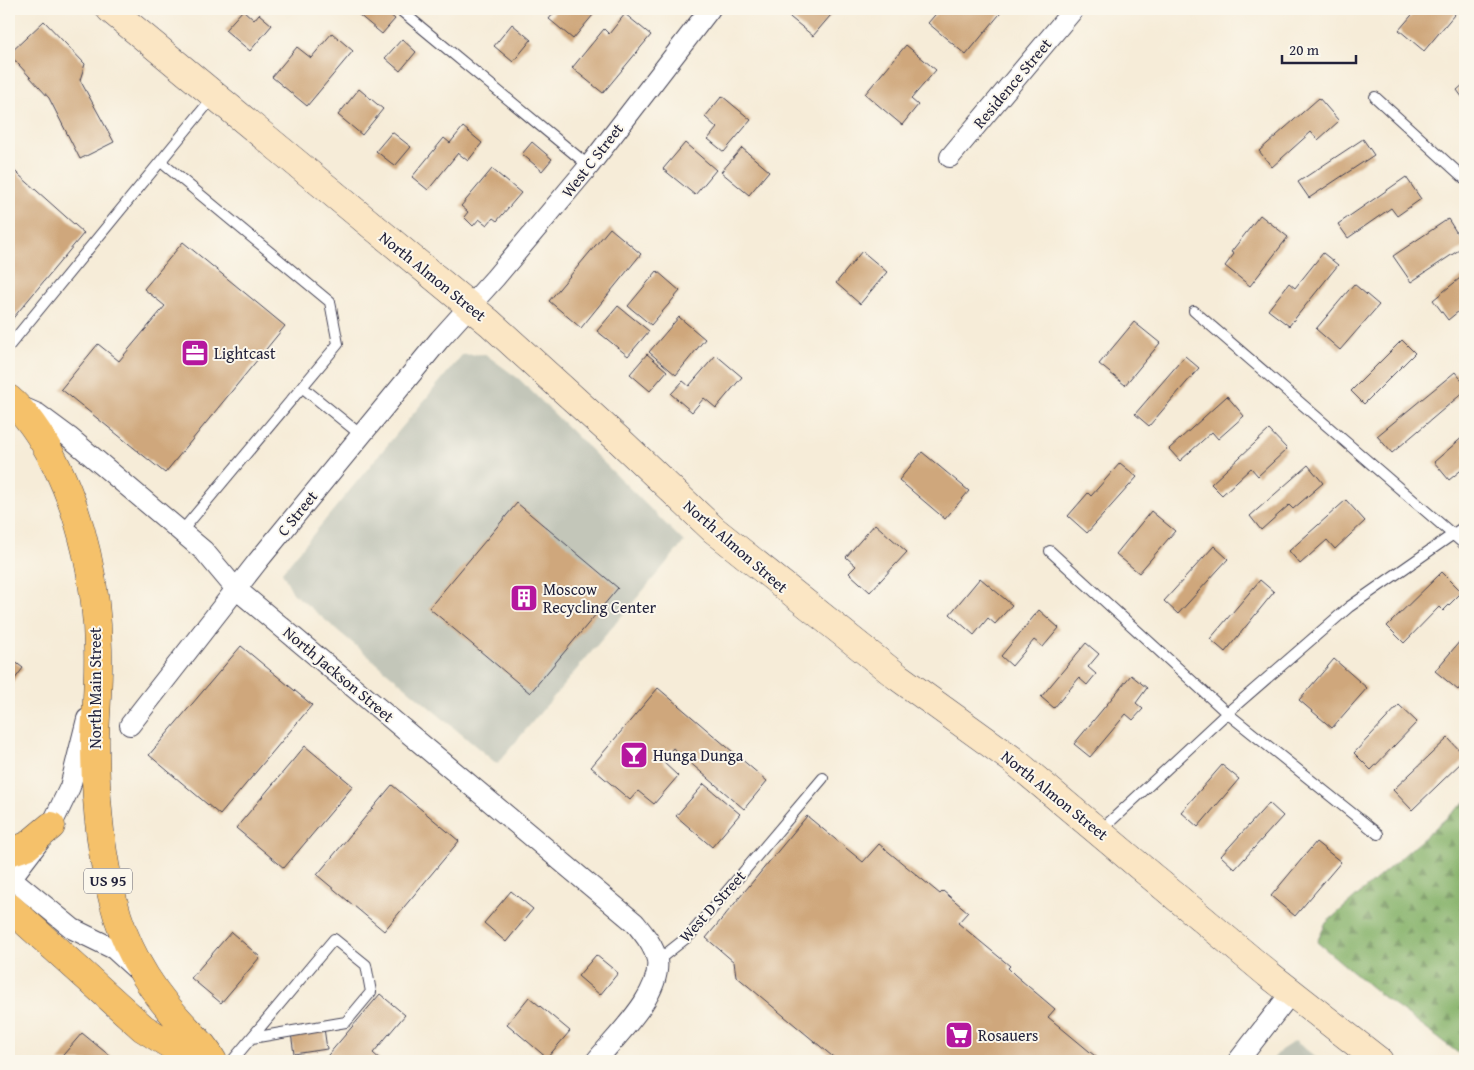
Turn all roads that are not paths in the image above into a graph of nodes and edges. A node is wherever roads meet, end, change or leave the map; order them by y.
1 (110, 9) edge
2 (399, 9) edge
3 (1074, 9) edge
4 (701, 12) edge
5 (215, 96) junction
6 (1375, 97) dead end
7 (950, 158) dead end
8 (160, 162) junction
9 (588, 166) junction
10 (1465, 179) edge
11 (469, 306) junction
12 (1194, 310) dead end
13 (9, 346) edge
14 (302, 387) junction
15 (11, 401) edge
16 (361, 435) junction
17 (1465, 526) edge
18 (181, 532) junction
19 (1453, 535) junction
20 (1465, 545) edge
21 (1050, 551) dead end
22 (235, 588) junction
23 (97, 670) junction
24 (1227, 714) junction
25 (130, 725) dead end
26 (823, 778) dead end
27 (51, 826) joint
28 (1100, 831) junction
29 (1378, 834) dead end
30 (10, 870) edge
31 (9, 907) edge
32 (657, 961) junction
33 (148, 982) junction
34 (1291, 993) junction
35 (252, 1038) junction
36 (196, 1061) edge
37 (213, 1061) edge
38 (232, 1061) edge
39 (596, 1061) edge
40 (1238, 1061) edge
41 (1379, 1061) edge

1 - 5 street, North Almon Street
2 - 9 lane
3 - 7 street, Residence Street
4 - 9 street, West C Street
5 - 8 lane
5 - 11 street, North Almon Street
6 - 10 lane
8 - 13 lane
8 - 14 lane
9 - 11 street, West C Street
11 - 16 street, C Street
11 - 28 street, North Almon Street
12 - 19 lane
14 - 16 lane
14 - 18 lane
15 - 18 street, North Jackson Street
15 - 23 highway, North Main Street / US 95
16 - 22 street, C Street
17 - 19 lane
18 - 22 street, North Jackson Street
19 - 20 lane
19 - 24 lane
21 - 24 lane
22 - 25 street, C Street
22 - 32 street, North Jackson Street
23 - 27 street
23 - 33 highway, North Main Street / US 95
24 - 28 lane
24 - 29 lane
26 - 32 lane, West D Street
27 - 30 highway
28 - 34 street, North Almon Street
30 - 33 street, North Main Street
31 - 36 highway
32 - 39 street
33 - 37 highway, North Main Street / US 95
34 - 40 street
34 - 41 street, North Almon Street
35 - 35 lane
35 - 38 lane

